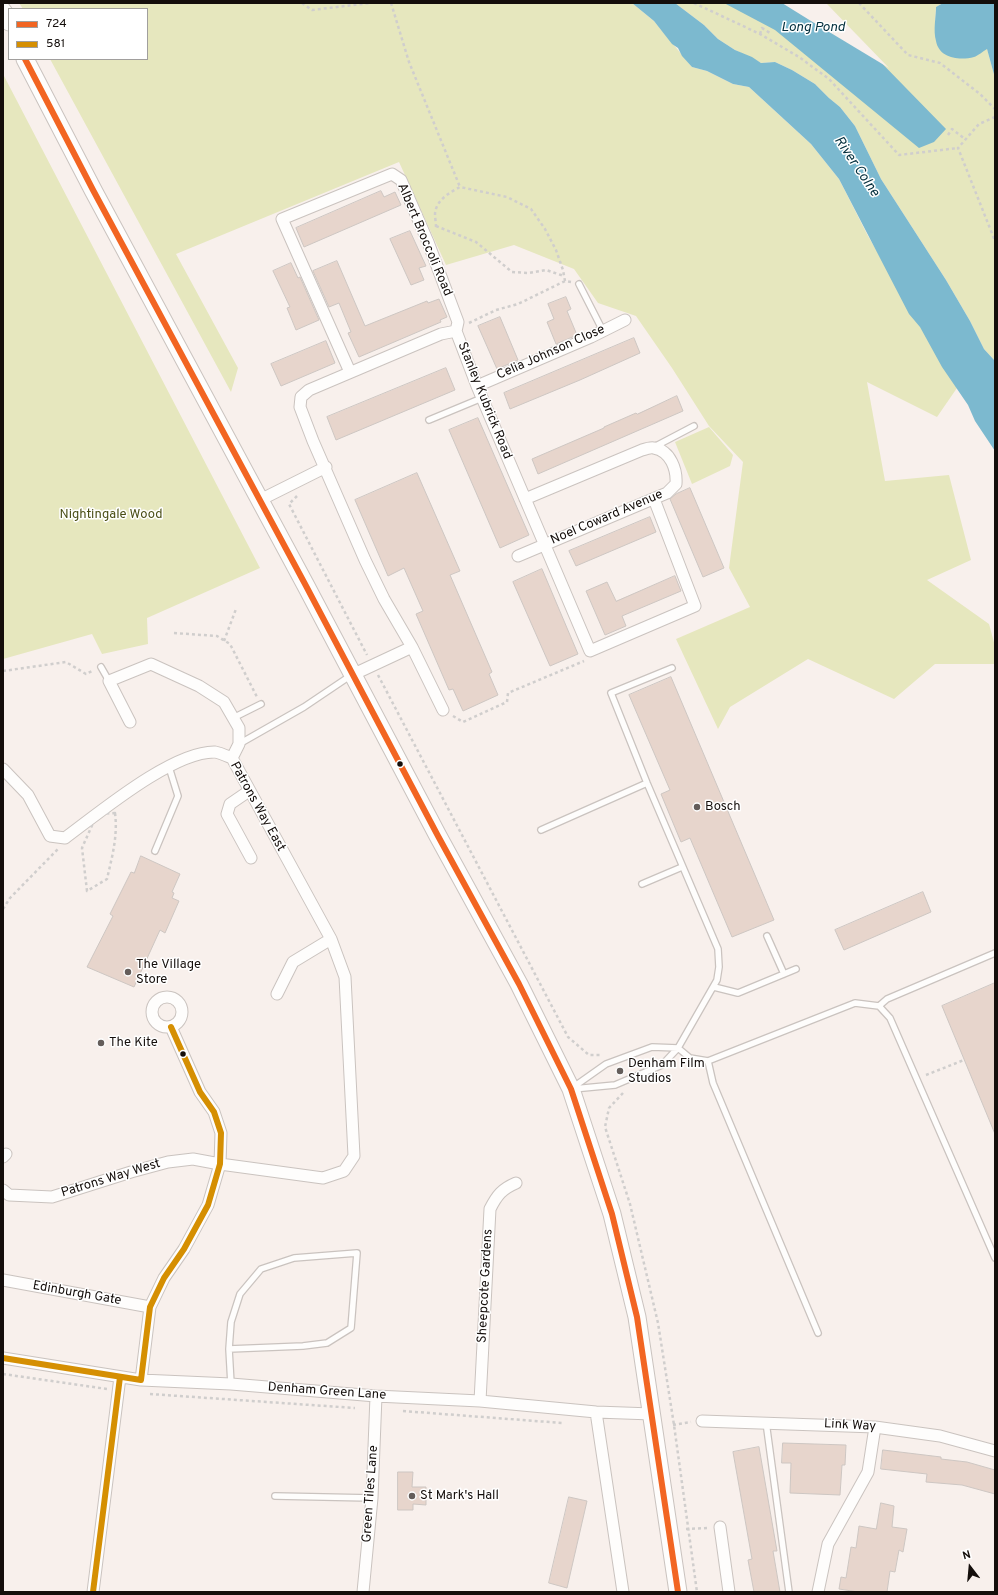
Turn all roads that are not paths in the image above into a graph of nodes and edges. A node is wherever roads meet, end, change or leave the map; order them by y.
1 (3, 11) edge
2 (8, 20) edge
3 (26, 60) edge
4 (579, 284) road end
5 (625, 320) dead end
6 (456, 331) junction
7 (603, 331) junction
8 (350, 372) junction
9 (477, 386) junction
10 (483, 398) junction
11 (429, 420) dead end
12 (694, 426) dead end
13 (654, 447) junction
14 (326, 467) junction
15 (654, 498) junction
16 (525, 499) junction
17 (260, 500) junction
18 (544, 545) junction
19 (518, 556) dead end
20 (412, 647) junction
21 (101, 667) road end
22 (672, 668) dead end
23 (352, 675) junction
24 (109, 681) junction
25 (261, 704) road end
26 (443, 710) road end
27 (233, 718) junction
28 (130, 722) dead end
29 (240, 744) junction
30 (232, 758) junction
31 (169, 767) junction
32 (3, 769) edge
33 (647, 783) junction
34 (249, 791) junction
35 (540, 830) dead end
36 (155, 851) dead end
37 (251, 858) dead end
38 (682, 867) junction
39 (642, 884) dead end
40 (767, 936) dead end
41 (331, 939) junction
42 (995, 953) edge
43 (796, 969) dead end
44 (784, 974) junction
45 (714, 987) junction
46 (278, 994) dead end
47 (879, 1006) junction
48 (171, 1027) dead end
49 (678, 1048) junction
50 (708, 1061) junction
51 (571, 1089) junction
52 (220, 1164) junction
53 (516, 1182) dead end
54 (3, 1190) edge
55 (995, 1258) edge
56 (3, 1280) edge
57 (150, 1307) junction
58 (818, 1333) dead end
59 (228, 1349) junction
60 (3, 1358) edge
61 (120, 1377) junction
62 (141, 1380) junction
63 (231, 1384) junction
64 (376, 1396) junction
65 (480, 1401) junction
66 (596, 1412) junction
67 (653, 1421) junction
68 (702, 1421) road end
69 (766, 1422) junction
70 (875, 1427) junction
71 (995, 1450) edge
72 (275, 1496) dead end
73 (372, 1498) junction
74 (720, 1527) road end
75 (93, 1592) edge
76 (363, 1592) edge
77 (623, 1592) edge
78 (678, 1592) edge
79 (729, 1592) edge
80 (789, 1592) edge
81 (818, 1592) edge

1 - 2 main road
3 - 17 main road
4 - 7 lane
5 - 7 street, Celia Johnson Close
6 - 8 street, Stanley Kubrick Road
6 - 8 street, Albert Broccoli Road
6 - 9 street, Stanley Kubrick Road
7 - 9 street, Celia Johnson Close
8 - 14 street, Stanley Kubrick Road
9 - 10 street, Stanley Kubrick Road
10 - 11 lane
10 - 16 street, Stanley Kubrick Road
12 - 13 lane
13 - 15 street, Noel Coward Avenue
13 - 16 street
14 - 17 street
14 - 20 street, Stanley Kubrick Road
15 - 18 street, Noel Coward Avenue
15 - 18 street, Stanley Kubrick Road
16 - 18 street, Stanley Kubrick Road
17 - 23 main road
18 - 19 street, Noel Coward Avenue
20 - 23 street
20 - 26 street, Stanley Kubrick Road
21 - 24 lane
22 - 33 lane
23 - 29 lane
23 - 51 main road
24 - 27 street
24 - 28 street
25 - 27 lane
27 - 29 street
29 - 30 street
30 - 31 street, Patrons Way East
30 - 34 street, Patrons Way East
31 - 32 street, Patrons Way East
31 - 36 lane
33 - 35 lane
33 - 38 lane
34 - 37 street
34 - 41 street, Patrons Way East
38 - 39 lane
38 - 45 lane
40 - 44 lane
41 - 46 street
41 - 52 street, Patrons Way East
42 - 47 lane
43 - 44 lane
44 - 45 lane
45 - 49 lane
47 - 50 lane
47 - 55 lane
48 - 52 street
49 - 50 lane
49 - 51 lane
49 - 51 lane
50 - 58 lane
51 - 67 main road
52 - 54 street, Patrons Way West
52 - 57 street
53 - 65 street, Sheepcote Gardens
56 - 57 street, Edinburgh Gate
57 - 62 street
59 - 59 lane
59 - 63 lane
60 - 61 street, Denham Green Lane
61 - 62 street, Denham Green Lane
61 - 75 street
62 - 63 street, Denham Green Lane
63 - 64 street, Denham Green Lane
64 - 65 street, Denham Green Lane
64 - 73 street, Green Tiles Lane
65 - 66 street, Denham Green Lane
66 - 67 street, Denham Green Lane
66 - 77 street
67 - 78 main road
68 - 69 street, Link Way
69 - 70 street, Link Way
69 - 80 lane
70 - 71 street, Link Way
70 - 81 street
72 - 73 lane
73 - 76 street, Green Tiles Lane
74 - 79 street

